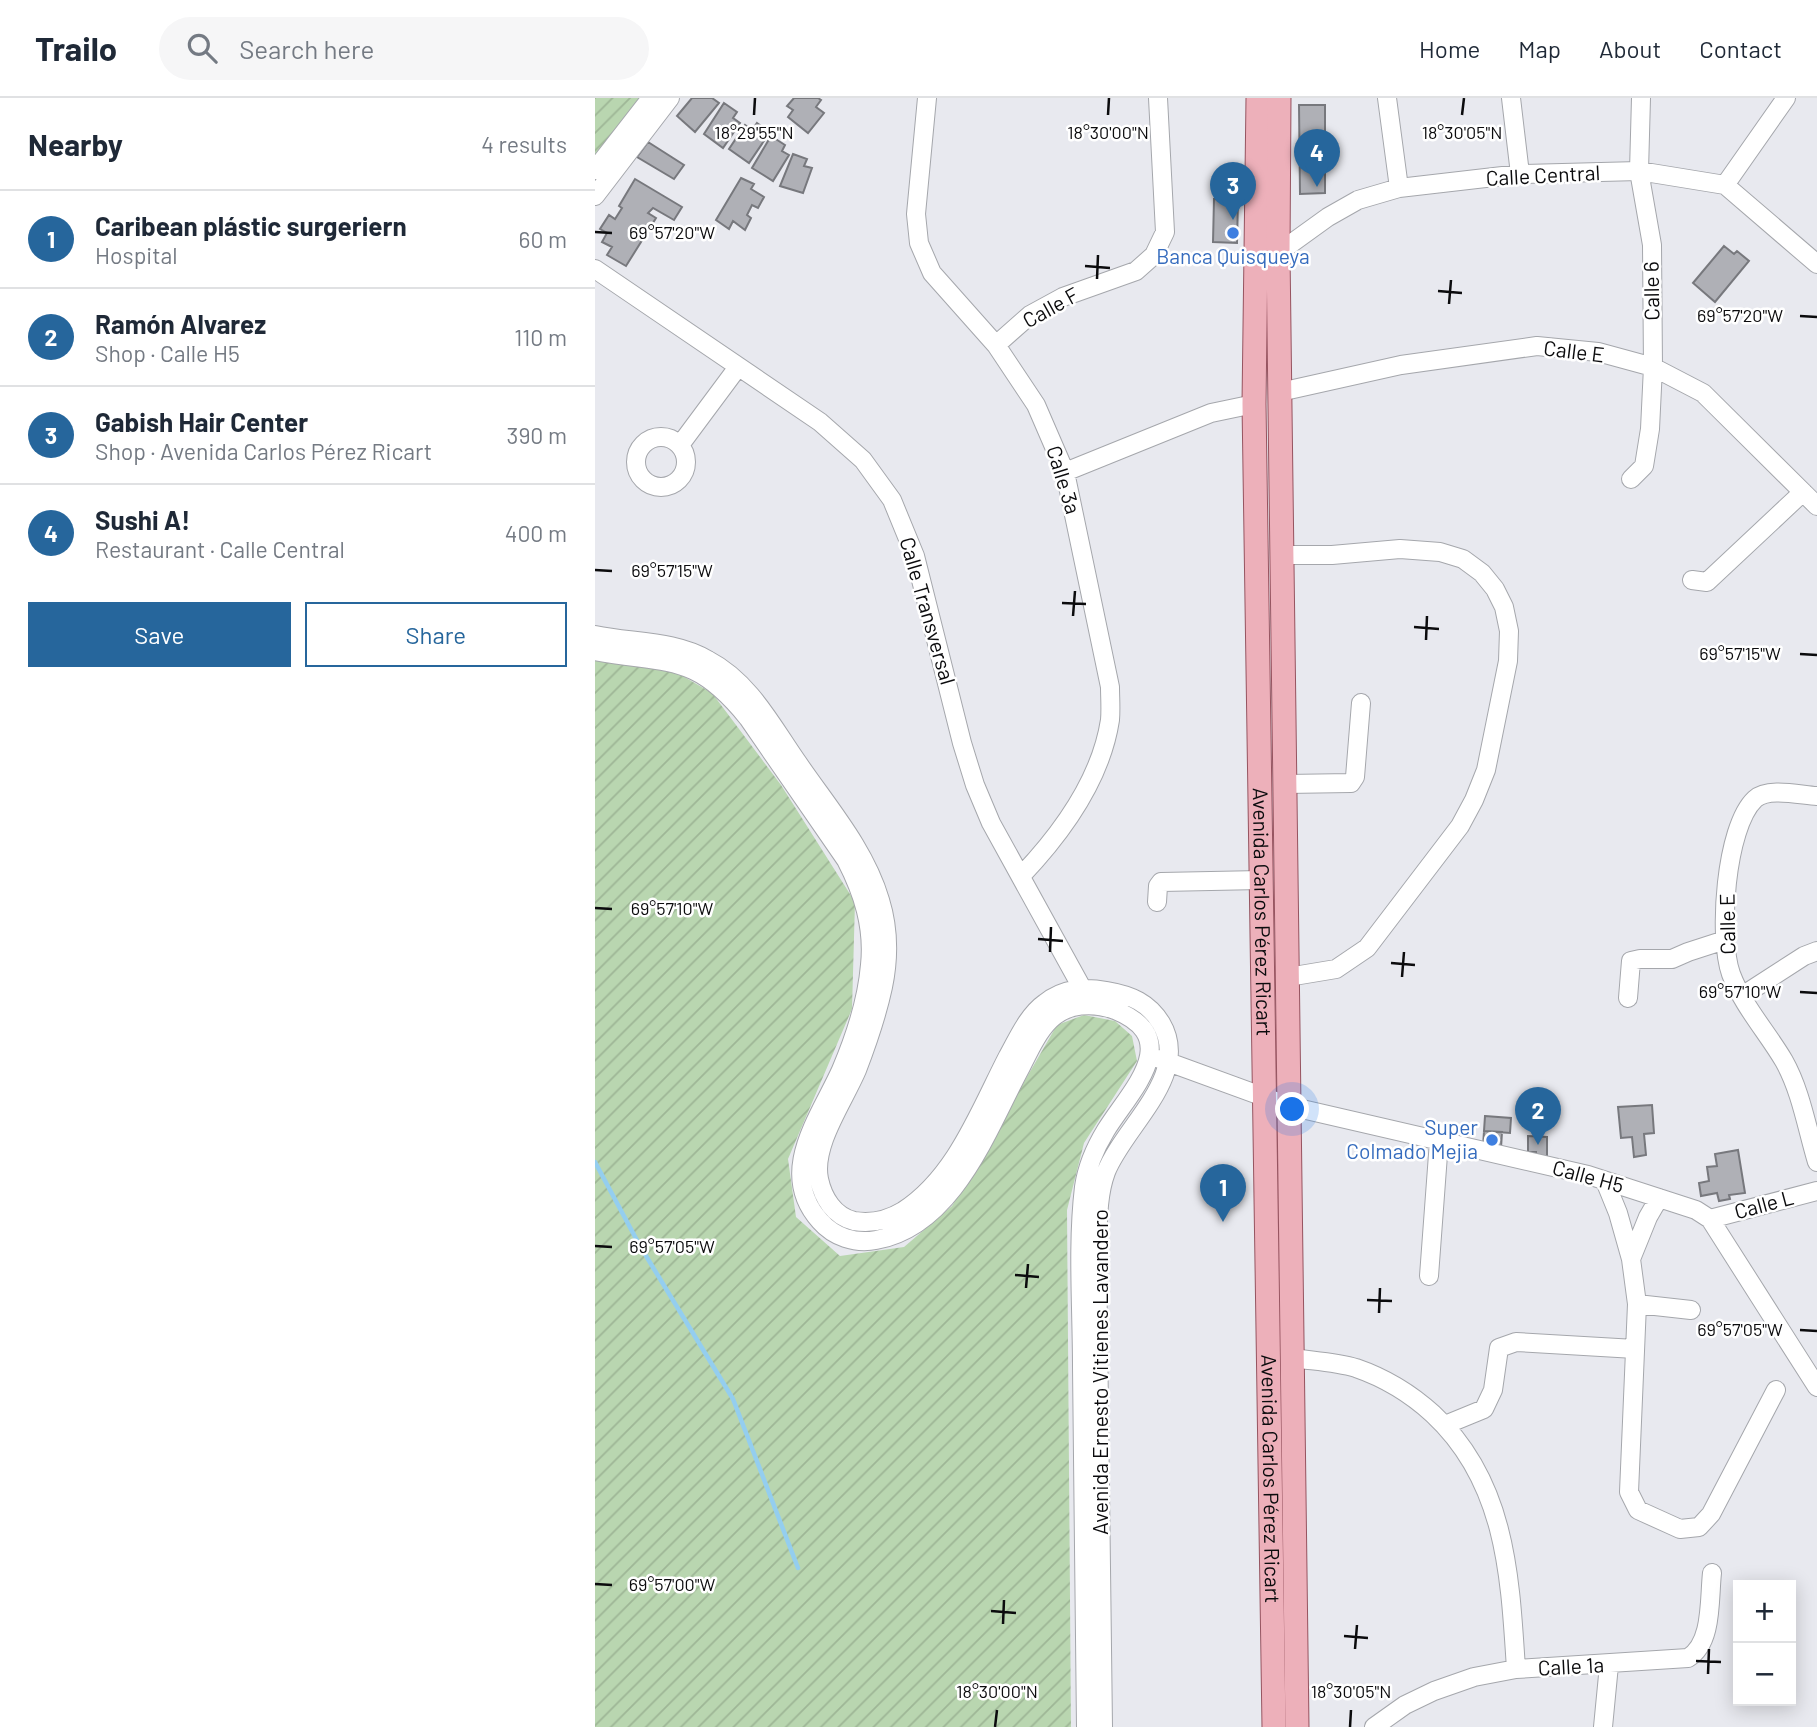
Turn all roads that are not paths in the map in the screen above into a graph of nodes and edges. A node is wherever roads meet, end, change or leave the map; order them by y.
1 (651, 98) edge
2 (670, 98) edge
3 (927, 98) edge
4 (1158, 98) edge
5 (1258, 98) edge
6 (1279, 98) edge
7 (1387, 98) edge
8 (1511, 98) edge
9 (1641, 98) edge
10 (1786, 98) edge
11 (595, 170) edge
12 (1639, 171) junction
13 (1520, 174) junction
14 (1725, 185) junction
15 (1399, 188) junction
16 (595, 196) edge
17 (1267, 254) junction
18 (1817, 264) edge
19 (595, 269) edge
20 (996, 345) junction
21 (738, 367) junction
22 (1653, 367) junction
23 (1280, 392) junction
24 (1254, 404) junction
25 (680, 445) dead end
26 (1065, 472) junction
27 (1630, 480) dead end
28 (1803, 492) junction
29 (1817, 506) edge
30 (1283, 555) junction
31 (1692, 580) dead end
32 (595, 635) edge
33 (595, 651) edge
34 (739, 694) junction
35 (1361, 703) dead end
36 (1286, 783) junction
37 (1817, 796) edge
38 (1021, 876) junction
39 (1261, 880) junction
40 (1157, 902) dead end
41 (1725, 940) junction
42 (1817, 951) edge
43 (1288, 977) junction
44 (1082, 988) junction
45 (1742, 996) junction
46 (1628, 998) dead end
47 (1047, 1012) junction
48 (1150, 1057) junction
49 (1170, 1062) junction
50 (1264, 1096) junction
51 (1289, 1106) junction
52 (1439, 1141) junction
53 (1817, 1162) edge
54 (1605, 1181) junction
55 (1817, 1191) edge
56 (1659, 1198) junction
57 (1710, 1219) junction
58 (1631, 1259) junction
59 (1429, 1276) dead end
60 (1637, 1304) junction
61 (1691, 1310) dead end
62 (1635, 1349) junction
63 (1293, 1358) junction
64 (1817, 1387) edge
65 (1776, 1390) dead end
66 (1445, 1425) junction
67 (1712, 1573) dead end
68 (1609, 1665) junction
69 (1516, 1670) junction
70 (1086, 1727) edge
71 (1103, 1727) edge
72 (1274, 1727) edge
73 (1297, 1727) edge
74 (1374, 1727) edge
75 (1603, 1727) edge

1 - 11 street
2 - 16 street
3 - 20 street, Calle 3a
4 - 20 street, Calle F
5 - 17 main road, Avenida Carlos Pérez Ricart
6 - 17 main road, Avenida Carlos Pérez Ricart
7 - 15 street
8 - 13 street
9 - 12 street, Calle 6
10 - 14 street
12 - 13 street, Calle Central
12 - 14 street, Calle Central
12 - 22 street, Calle 6
13 - 15 street, Calle Central
14 - 18 street
15 - 17 street, Calle Central
17 - 23 main road, Avenida Carlos Pérez Ricart
17 - 24 main road, Avenida Carlos Pérez Ricart
19 - 21 street, Calle Transversal
20 - 26 street, Calle 3a
21 - 25 street
21 - 38 street, Calle Transversal
22 - 23 street, Calle E
22 - 27 street, Calle 6
22 - 28 street, Calle E
23 - 30 main road, Avenida Carlos Pérez Ricart
24 - 26 street
24 - 39 main road, Avenida Carlos Pérez Ricart
26 - 38 street, Calle 3a
28 - 29 street, Calle E
28 - 31 street
30 - 36 main road, Avenida Carlos Pérez Ricart
30 - 43 street
32 - 34 street
33 - 34 street
34 - 47 street
35 - 36 street
36 - 43 main road, Avenida Carlos Pérez Ricart
37 - 41 street, Calle E
38 - 44 street, Calle Transversal
39 - 40 street
39 - 50 main road, Avenida Carlos Pérez Ricart
41 - 45 street, Calle E
41 - 46 street
42 - 45 street
43 - 51 main road, Avenida Carlos Pérez Ricart
44 - 47 street
44 - 49 street
45 - 53 street, Calle E
47 - 48 street
48 - 49 street, Calle H5
48 - 70 street, Avenida Ernesto Vitienes Lavandero
49 - 50 street, Calle H5
49 - 71 street, Avenida Ernesto Vitienes Lavandero
50 - 51 street, Calle H5
50 - 72 main road, Avenida Carlos Pérez Ricart
51 - 52 street, Calle H5
51 - 63 main road, Avenida Carlos Pérez Ricart
52 - 54 street, Calle H5
52 - 59 street
54 - 56 street, Calle H5
54 - 58 street
55 - 57 street, Calle L
56 - 57 street, Calle H5
56 - 58 street
57 - 64 street
58 - 60 street
60 - 61 street
60 - 62 street
62 - 65 street
62 - 66 street
63 - 66 street
63 - 73 main road, Avenida Carlos Pérez Ricart
66 - 69 street
67 - 68 street, Calle 1a
68 - 69 street, Calle 1a
68 - 75 street
69 - 74 street, Calle 1a

